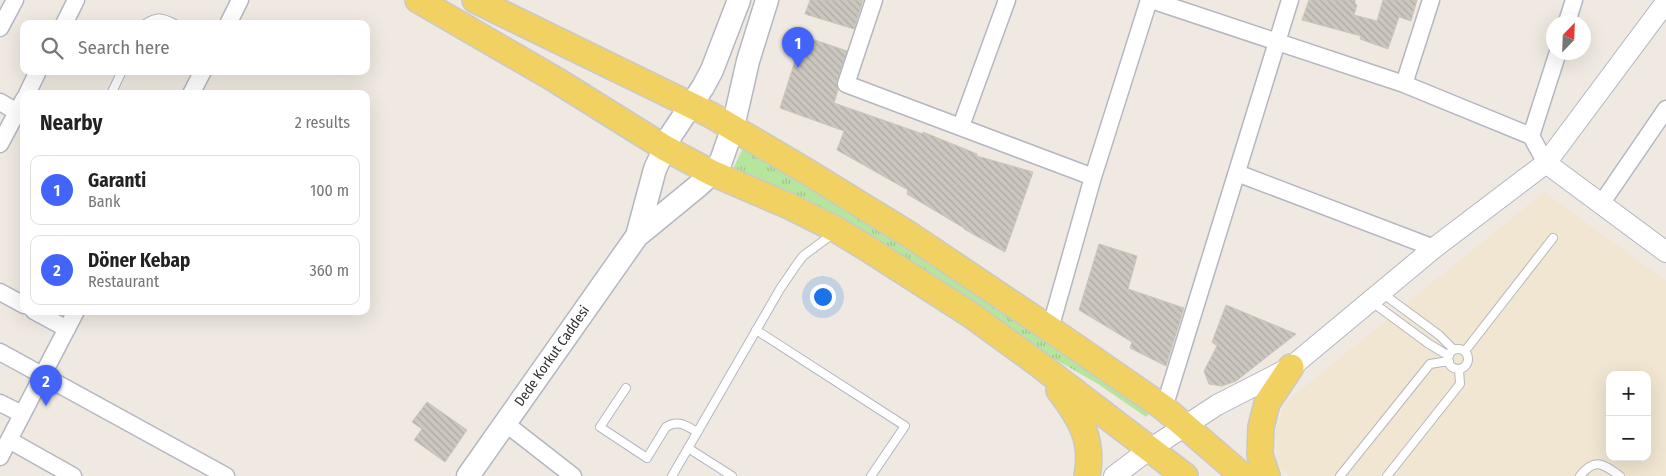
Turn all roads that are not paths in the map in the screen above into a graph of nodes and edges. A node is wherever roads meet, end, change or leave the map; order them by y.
1 (14, 0) edge
2 (76, 0) edge
3 (240, 0) edge
4 (418, 0) edge
5 (475, 0) edge
6 (739, 0) edge
7 (767, 0) edge
8 (874, 0) edge
9 (1006, 0) edge
10 (1150, 0) edge
11 (1290, 0) edge
12 (1431, 0) edge
13 (1574, 0) edge
14 (1666, 2) edge
15 (1569, 15) edge
16 (66, 20) edge
17 (151, 20) edge
18 (167, 20) edge
19 (230, 20) edge
20 (0, 28) edge
21 (1278, 42) junction
22 (1555, 60) edge
23 (36, 75) edge
24 (120, 75) edge
25 (201, 75) edge
26 (1404, 84) junction
27 (29, 90) edge
28 (113, 90) edge
29 (193, 90) edge
30 (0, 102) edge
31 (20, 105) edge
32 (691, 105) junction
33 (1666, 109) edge
34 (961, 126) junction
35 (733, 127) junction
36 (1531, 136) junction
37 (0, 144) edge
38 (665, 148) junction
39 (1546, 163) junction
40 (712, 173) junction
41 (1237, 173) junction
42 (1093, 177) junction
43 (1601, 204) junction
44 (837, 230) junction
45 (637, 236) junction
46 (1552, 238) dead end
47 (1434, 248) junction
48 (1666, 252) edge
49 (0, 292) edge
50 (1375, 297) junction
51 (20, 304) edge
52 (41, 315) edge
53 (74, 315) edge
54 (67, 329) junction
55 (1050, 329) junction
56 (756, 330) junction
57 (0, 352) edge
58 (1465, 352) junction
59 (1451, 356) junction
60 (1041, 366) junction
61 (1291, 367) junction
62 (1459, 369) junction
63 (43, 374) junction
64 (626, 388) dead end
65 (0, 402) edge
66 (1164, 408) junction
67 (22, 414) junction
68 (505, 423) junction
69 (1185, 425) junction
70 (697, 432) junction
71 (9, 440) junction
72 (688, 448) junction
73 (1150, 449) junction
74 (0, 457) edge
75 (73, 476) edge
76 (226, 476) edge
77 (468, 476) edge
78 (572, 476) edge
79 (672, 476) edge
80 (732, 476) edge
81 (870, 476) edge
82 (1087, 476) edge
83 (1114, 476) edge
84 (1185, 476) edge
85 (1243, 476) edge
86 (1267, 476) edge
87 (1340, 476) edge
88 (1387, 476) edge
89 (1580, 476) edge
90 (1620, 476) edge

1 - 20 street
2 - 16 street
3 - 19 street
4 - 38 main road
5 - 32 main road
6 - 32 main road, Dede Korkut Caddesi
7 - 35 main road, Dede Korkut Caddesi
8 - 34 street
9 - 34 street
10 - 21 street
10 - 42 street
11 - 21 street
12 - 26 street
13 - 15 street
14 - 39 street
17 - 18 lane
21 - 26 street
21 - 41 street
22 - 36 street
23 - 27 street
24 - 28 lane
25 - 29 street
26 - 36 street
30 - 31 street
31 - 37 street
32 - 35 main road
32 - 38 main road, Dede Korkut Caddesi
33 - 43 street
34 - 42 street
35 - 40 main road, Dede Korkut Caddesi
35 - 55 main road
36 - 39 street
38 - 40 main road
38 - 45 main road, Dede Korkut Caddesi
39 - 43 street
39 - 47 street
40 - 44 main road
40 - 45 main road, Dede Korkut Caddesi
41 - 47 street
41 - 66 street
42 - 55 street
43 - 48 street
44 - 56 lane
44 - 60 main road
45 - 68 main road, Dede Korkut Caddesi
46 - 58 lane
47 - 50 street
49 - 51 street
50 - 59 lane
50 - 59 lane
50 - 61 street
52 - 54 street
53 - 54 street
54 - 63 street
55 - 66 main road
56 - 70 lane
56 - 81 lane
57 - 63 street
58 - 59 lane
58 - 62 lane
59 - 62 lane
59 - 87 lane
60 - 73 main road
60 - 82 main road
61 - 69 street
61 - 86 main road
62 - 88 lane
63 - 67 street
63 - 76 street
64 - 70 lane
65 - 67 street
66 - 69 main road
67 - 71 street
68 - 77 main road, Dede Korkut Caddesi
68 - 78 street
69 - 73 street
69 - 85 main road
70 - 72 lane
71 - 74 street
71 - 75 street
72 - 79 lane
72 - 80 lane
73 - 83 street
73 - 84 main road
89 - 90 lane

